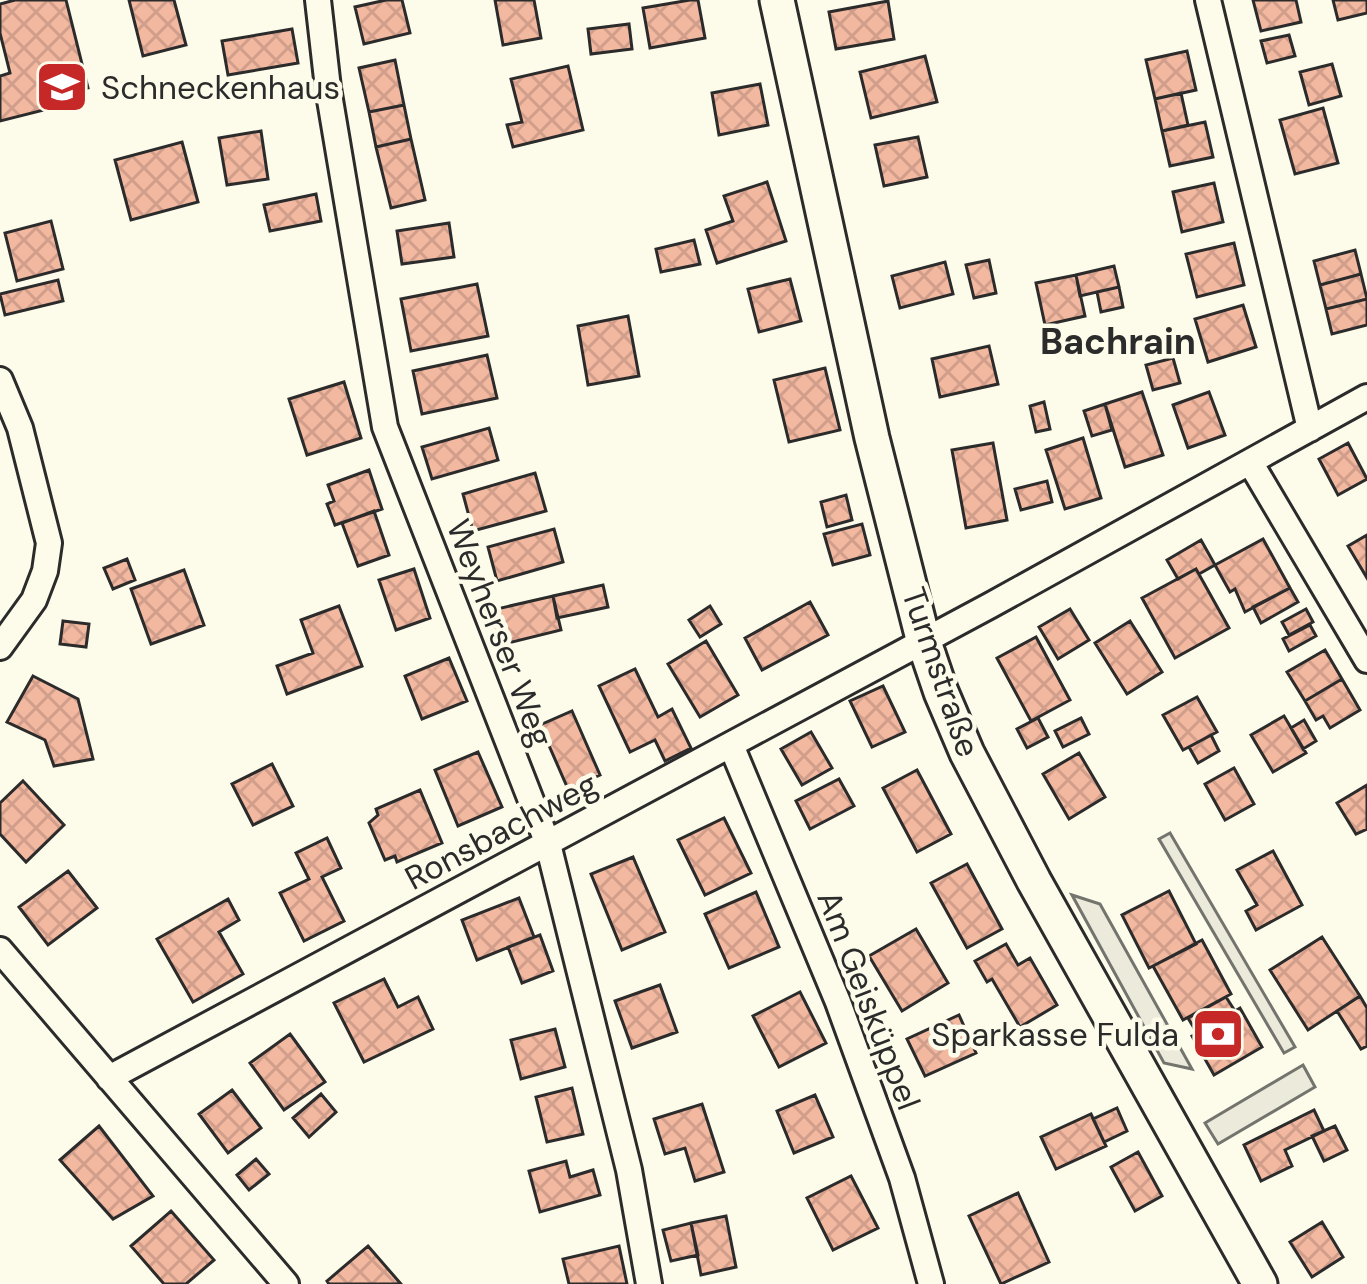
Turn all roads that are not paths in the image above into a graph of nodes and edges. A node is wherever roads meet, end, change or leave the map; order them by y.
1 (319, 0) edge
2 (777, 0) edge
3 (1208, 0) edge
4 (0, 380) edge
5 (1367, 397) edge
6 (1310, 429) junction
7 (1250, 462) junction
8 (922, 639) junction
9 (0, 647) edge
10 (1367, 660) edge
11 (731, 745) junction
12 (548, 844) junction
13 (0, 950) edge
14 (109, 1078) junction
15 (286, 1284) edge
16 (649, 1284) edge
17 (931, 1284) edge
18 (1260, 1284) edge

1 - 12 street, Weyherser Weg
2 - 8 main road, Turmstraße
3 - 6 street
4 - 9 street
5 - 6 street, Ronsbachweg
6 - 7 street, Ronsbachweg
7 - 8 street, Ronsbachweg
7 - 10 street
8 - 11 street, Ronsbachweg
8 - 18 main road, Turmstraße
11 - 12 street, Ronsbachweg
11 - 17 street, Am Geisküppel
12 - 14 street, Ronsbachweg
12 - 16 street, Weyherser Weg
13 - 14 street
14 - 15 street

